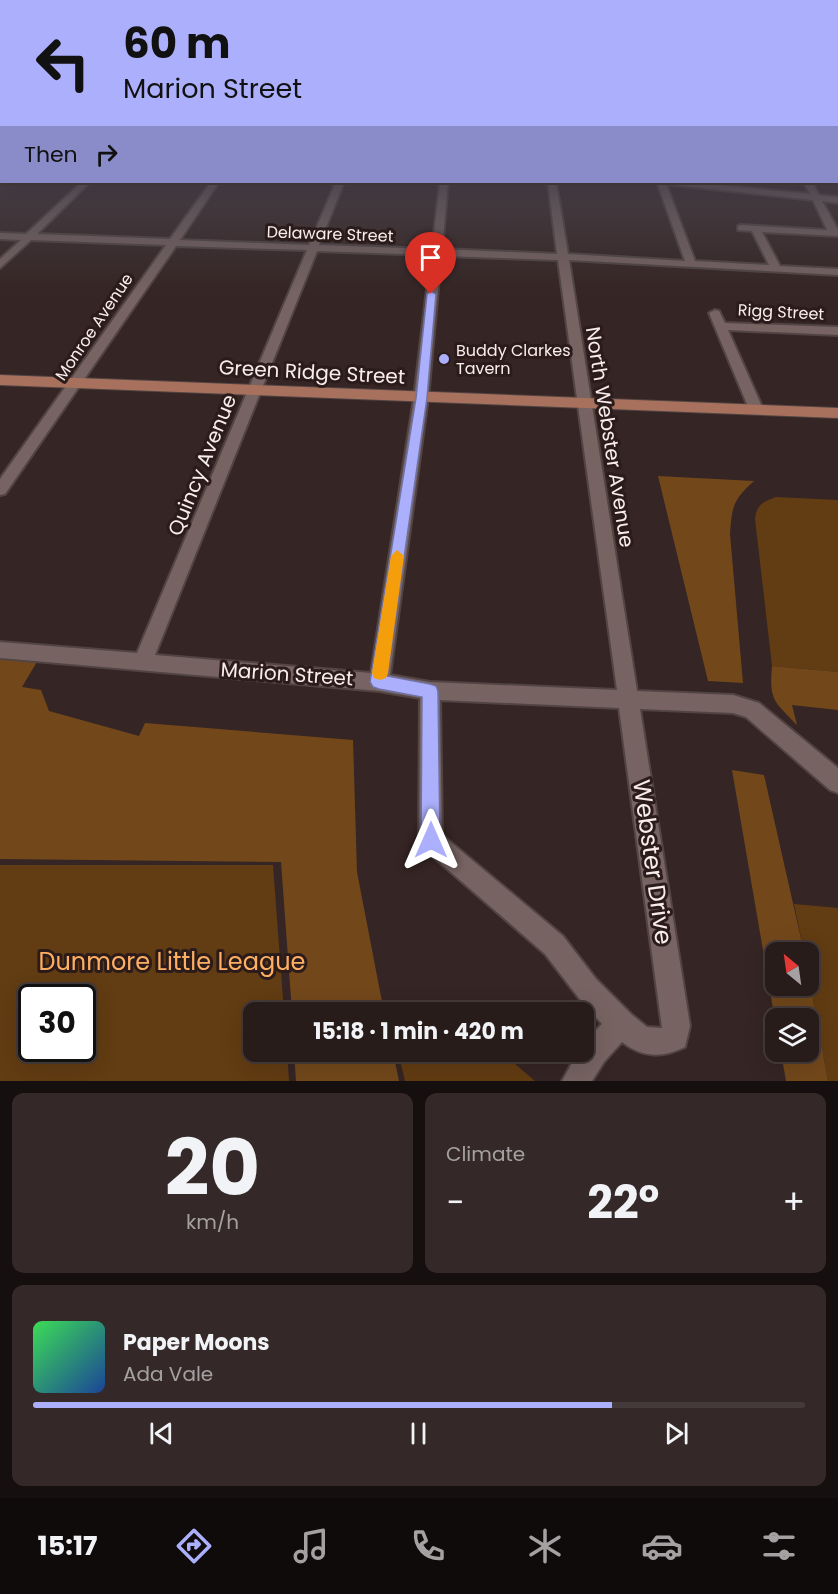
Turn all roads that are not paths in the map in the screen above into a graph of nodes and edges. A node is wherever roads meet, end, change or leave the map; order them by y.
1 (74, 193) edge
2 (207, 193) edge
3 (335, 193) edge
4 (443, 193) edge
5 (554, 193) edge
6 (665, 193) edge
7 (773, 193) edge
8 (813, 193) edge
9 (815, 198) junction
10 (838, 200) edge
11 (741, 228) dead end
12 (756, 229) junction
13 (836, 233) edge
14 (0, 236) edge
15 (28, 237) junction
16 (171, 243) junction
17 (313, 248) junction
18 (435, 253) junction
19 (563, 258) junction
20 (692, 264) junction
21 (0, 265) edge
22 (776, 268) junction
23 (838, 272) edge
24 (714, 313) dead end
25 (722, 326) junction
26 (838, 331) edge
27 (0, 380) edge
28 (75, 384) junction
29 (253, 390) junction
30 (421, 398) junction
31 (586, 402) junction
32 (756, 409) junction
33 (838, 413) edge
34 (0, 490) edge
35 (0, 650) edge
36 (142, 663) junction
37 (379, 682) junction
38 (430, 691) junction
39 (630, 698) junction
40 (838, 782) edge
41 (621, 1024) junction
42 (576, 1081) edge

1 - 15 street
2 - 16 street, Monroe Avenue
3 - 17 street, Quincy Avenue
4 - 18 street
5 - 19 street, North Webster Avenue
6 - 20 street
7 - 9 street
8 - 9 street
9 - 10 street
9 - 13 street
11 - 12 street
12 - 13 street
12 - 22 street
14 - 15 street, Delaware Street
15 - 16 street, Delaware Street
15 - 21 street
16 - 17 street, Delaware Street
16 - 28 street, Monroe Avenue
17 - 18 street, Delaware Street
17 - 29 street, Quincy Avenue
18 - 19 street, Delaware Street
18 - 30 street
19 - 20 street, Delaware Street
19 - 31 street, North Webster Avenue
20 - 22 street, Delaware Street
22 - 23 street, Delaware Street
24 - 25 street
25 - 26 street, Rigg Street
25 - 32 street
27 - 28 main road, Green Ridge Street
28 - 29 main road, Green Ridge Street
28 - 34 street, Monroe Avenue
29 - 30 main road, Green Ridge Street
29 - 36 street, Quincy Avenue
30 - 31 main road, Green Ridge Street
30 - 37 street
31 - 32 main road, Green Ridge Street
31 - 39 street, North Webster Avenue
32 - 33 main road, Green Ridge Street
35 - 36 street, Marion Street
36 - 37 street, Marion Street
37 - 38 street, Marion Street
38 - 39 street, Marion Street
38 - 41 street
39 - 40 street, Marion Street
39 - 41 street, Webster Drive
41 - 42 street

